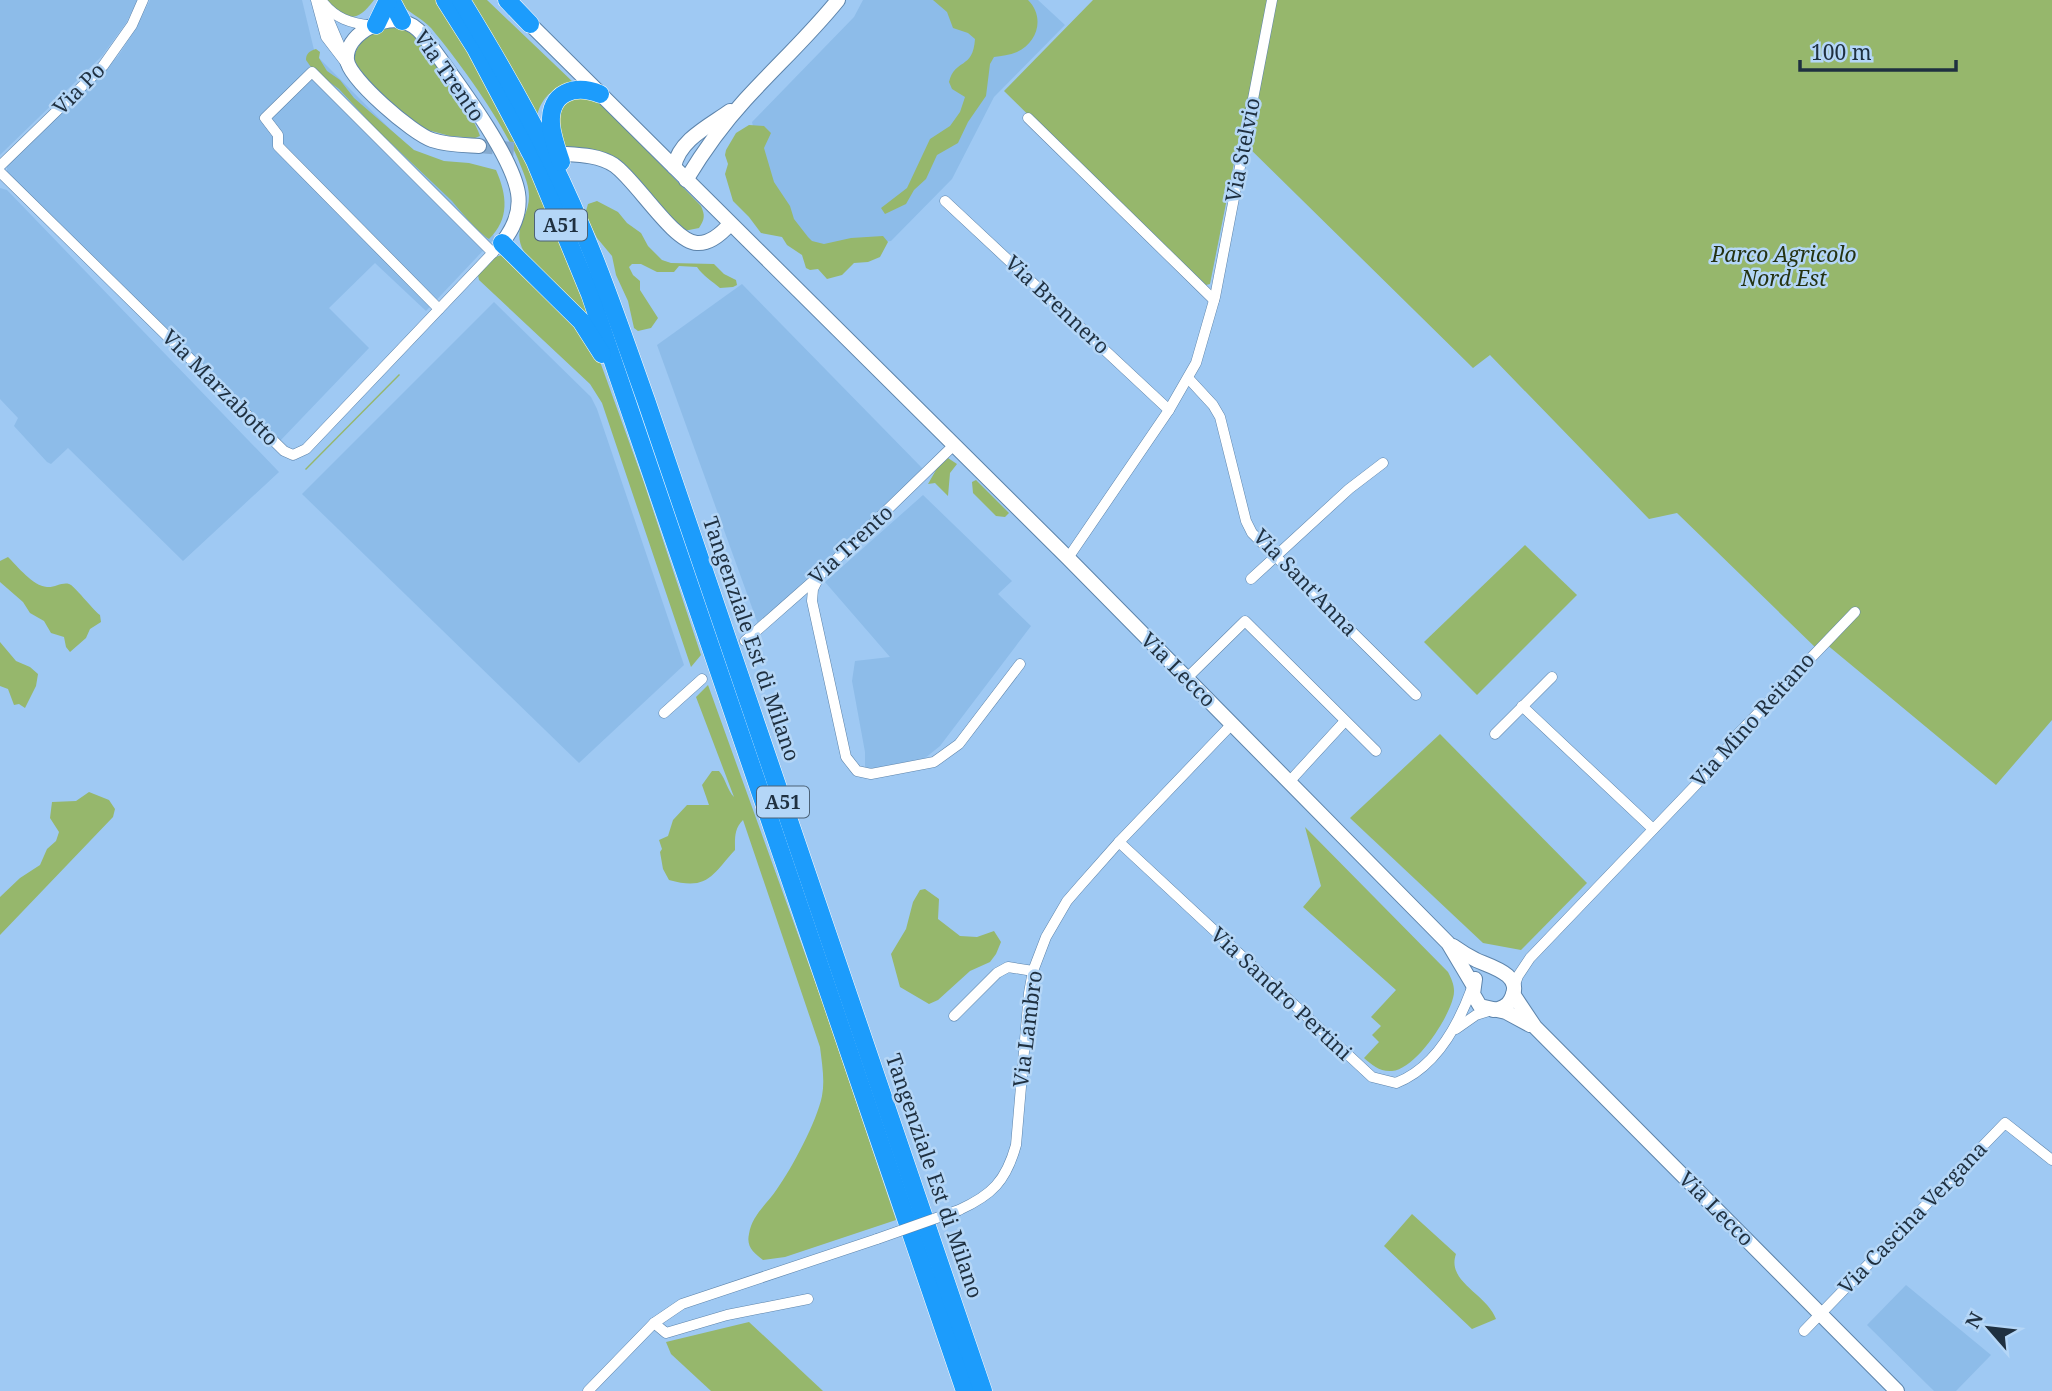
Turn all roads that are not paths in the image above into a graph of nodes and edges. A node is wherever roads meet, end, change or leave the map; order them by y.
1 (143, 0) edge
2 (319, 0) edge
3 (389, 0) edge
4 (445, 0) edge
5 (461, 0) edge
6 (507, 0) edge
7 (838, 0) edge
8 (1272, 0) edge
9 (402, 21) junction
10 (530, 24) joint
11 (375, 25) junction
12 (349, 50) junction
13 (350, 68) junction
14 (600, 94) junction
15 (743, 102) junction
16 (1028, 118) dead end
17 (480, 146) tunnel mouth
18 (566, 154) dead end
19 (0, 166) edge
20 (674, 167) junction
21 (0, 172) edge
22 (686, 180) junction
23 (945, 201) dead end
24 (576, 216) junction
25 (730, 224) junction
26 (497, 248) junction
27 (1214, 300) junction
28 (439, 309) junction
29 (1189, 379) junction
30 (1170, 410) junction
31 (954, 445) junction
32 (1383, 463) dead end
33 (649, 464) junction
34 (1275, 556) junction
35 (1068, 558) junction
36 (820, 575) junction
37 (1251, 579) dead end
38 (1854, 612) dead end
39 (745, 641) dead end
40 (1020, 664) dead end
41 (1552, 677) dead end
42 (1187, 678) junction
43 (702, 679) dead end
44 (1416, 695) dead end
45 (1522, 706) junction
46 (664, 713) dead end
47 (1345, 721) junction
48 (1232, 724) junction
49 (1495, 734) dead end
50 (1376, 751) dead end
51 (1289, 782) junction
52 (1653, 829) junction
53 (1119, 842) junction
54 (1448, 943) junction
55 (1530, 958) junction
56 (1498, 970) junction
57 (1033, 971) junction
58 (1472, 986) junction
59 (1513, 990) junction
60 (1493, 1010) junction
61 (954, 1016) dead end
62 (1535, 1027) junction
63 (1450, 1034) junction
64 (2052, 1160) edge
65 (808, 1298) dead end
66 (1821, 1313) junction
67 (654, 1324) junction
68 (1804, 1331) dead end
69 (588, 1391) edge
70 (965, 1391) edge
71 (983, 1391) edge
72 (1897, 1391) edge

1 - 19 street, Via Po
2 - 11 street
2 - 12 street
2 - 13 street
3 - 9 highway
3 - 11 highway
4 - 33 highway, Tangenziale Est di Milano / A51
5 - 24 highway, Tangenziale Est di Milano / A51
6 - 10 highway
7 - 15 street
8 - 27 street, Via Stelvio
9 - 11 street, Via Trento
9 - 26 street, Via Trento
10 - 14 street
11 - 12 street
12 - 13 street
13 - 17 street, Via Trento
14 - 20 street
14 - 24 highway
15 - 20 street
15 - 22 street
16 - 27 street
18 - 25 street
20 - 22 street
21 - 28 street, Via Marzabotto
22 - 25 street
23 - 30 street, Via Brennero
24 - 71 highway, Tangenziale Est di Milano / A51
25 - 31 street
26 - 28 street, Via Marzabotto
26 - 28 street
26 - 33 highway
27 - 29 street, Via Stelvio
29 - 30 street, Via Stelvio
29 - 34 street, Via Sant'Anna
30 - 35 street, Via Stelvio
31 - 35 street
31 - 36 street, Via Trento
32 - 34 street
33 - 70 highway, Tangenziale Est di Milano / A51
34 - 37 street
34 - 44 street, Via Sant'Anna
35 - 42 street, Via Lecco
36 - 39 street, Via Trento
36 - 40 street
38 - 52 street, Via Mino Reitano
41 - 45 street
42 - 47 street
42 - 48 street, Via Lecco
43 - 46 street
45 - 49 street
45 - 52 street
47 - 50 street
47 - 51 street
48 - 51 street, Via Lecco
48 - 53 street, Via Lambro
51 - 54 street, Via Lecco
52 - 55 street, Via Mino Reitano
53 - 57 street, Via Lambro
53 - 63 street, Via Sandro Pertini
54 - 56 street, Via Lecco
54 - 58 street, Via Lecco
55 - 56 street, Via Mino Reitano
55 - 59 street, Via Mino Reitano
56 - 58 street
56 - 59 street, Via Lecco
57 - 61 street
57 - 67 street, Via Lambro, bridge
58 - 60 street, Via Lecco
58 - 63 street
59 - 60 street
59 - 62 street, Via Lecco
60 - 62 street, Via Lecco
60 - 63 street
62 - 66 street, Via Lecco
64 - 66 street, Via Cascina Vergana
65 - 67 street
66 - 68 street, Via Cascina Vergana
66 - 72 street, Via Lecco
67 - 69 street, Via Lambro

